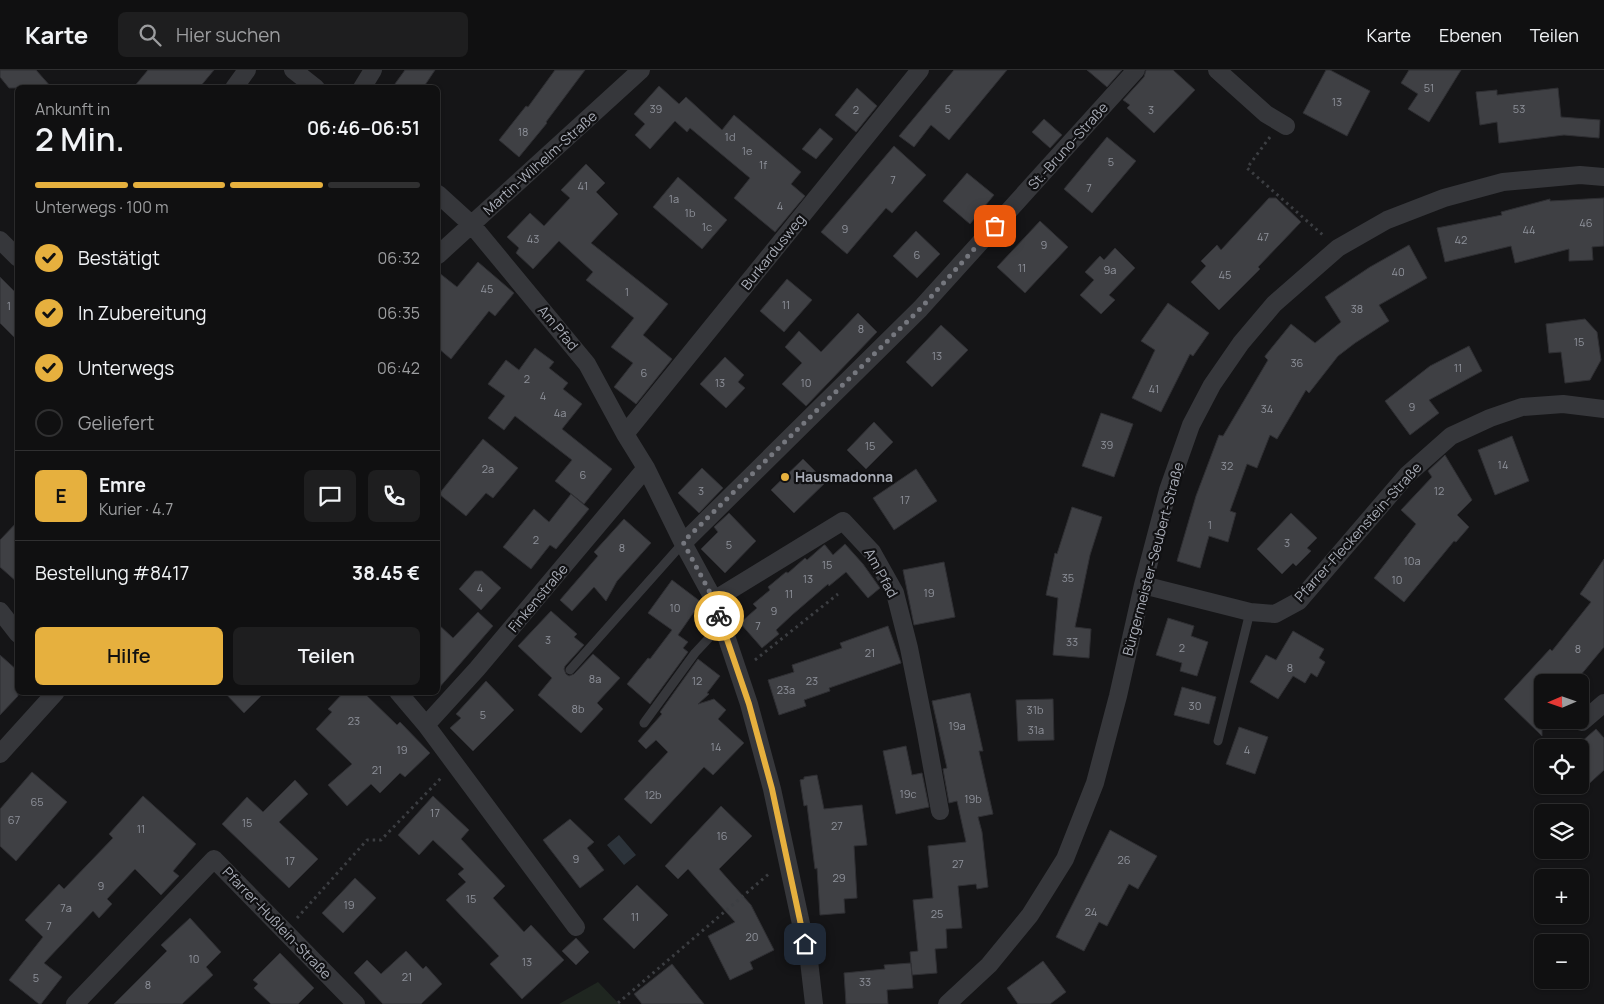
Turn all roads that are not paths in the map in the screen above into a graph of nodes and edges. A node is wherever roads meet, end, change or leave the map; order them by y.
1 (247, 70) edge
2 (293, 70) edge
3 (373, 70) edge
4 (641, 70) edge
5 (920, 70) edge
6 (1136, 70) edge
7 (1217, 70) edge
8 (236, 85) edge
9 (312, 85) edge
10 (364, 85) edge
11 (1284, 124) road end
12 (1604, 177) edge
13 (440, 196) edge
14 (472, 225) junction
15 (0, 240) edge
16 (440, 253) edge
17 (15, 255) edge
18 (1604, 409) edge
19 (625, 434) junction
20 (646, 468) junction
21 (683, 542) junction
22 (1143, 584) junction
23 (714, 600) junction
24 (0, 611) edge
25 (1250, 612) junction
26 (722, 624) junction
27 (15, 630) edge
28 (570, 670) dead end
29 (53, 695) edge
30 (401, 695) edge
31 (1604, 703) edge
32 (1589, 716) edge
33 (644, 723) dead end
34 (426, 725) junction
35 (1218, 742) dead end
36 (0, 754) edge
37 (940, 811) dead end
38 (576, 928) dead end
39 (354, 1003) edge
40 (75, 1004) edge
41 (814, 1004) edge
42 (947, 1004) edge

1 - 8 street
2 - 9 street
3 - 10 street
4 - 14 street, Martin-Wilhelm-Straße
5 - 19 street, Burkardusweg
6 - 21 street, St.-Bruno-Straße
7 - 11 street
12 - 22 street, Bürgermeister-Seubert-Straße
13 - 14 street, Am Pfad
14 - 16 street, Martin-Wilhelm-Straße
14 - 19 street, Am Pfad
15 - 17 street
18 - 25 street, Pfarrer-Fleckenstein-Straße
19 - 20 street, Am Pfad
20 - 21 street, Am Pfad
20 - 34 street, Finkenstraße
21 - 23 street, Am Pfad
21 - 28 lane
22 - 25 street, Pfarrer-Fleckenstein-Straße
22 - 42 street, Bürgermeister-Seubert-Straße
23 - 26 street, Am Pfad
23 - 37 street, Am Pfad
24 - 27 street
25 - 35 lane
26 - 33 lane
26 - 41 street, Am Pfad
29 - 36 street
30 - 34 street
31 - 32 street
34 - 38 street
39 - 40 street, Pfarrer-Hußlein-Straße

